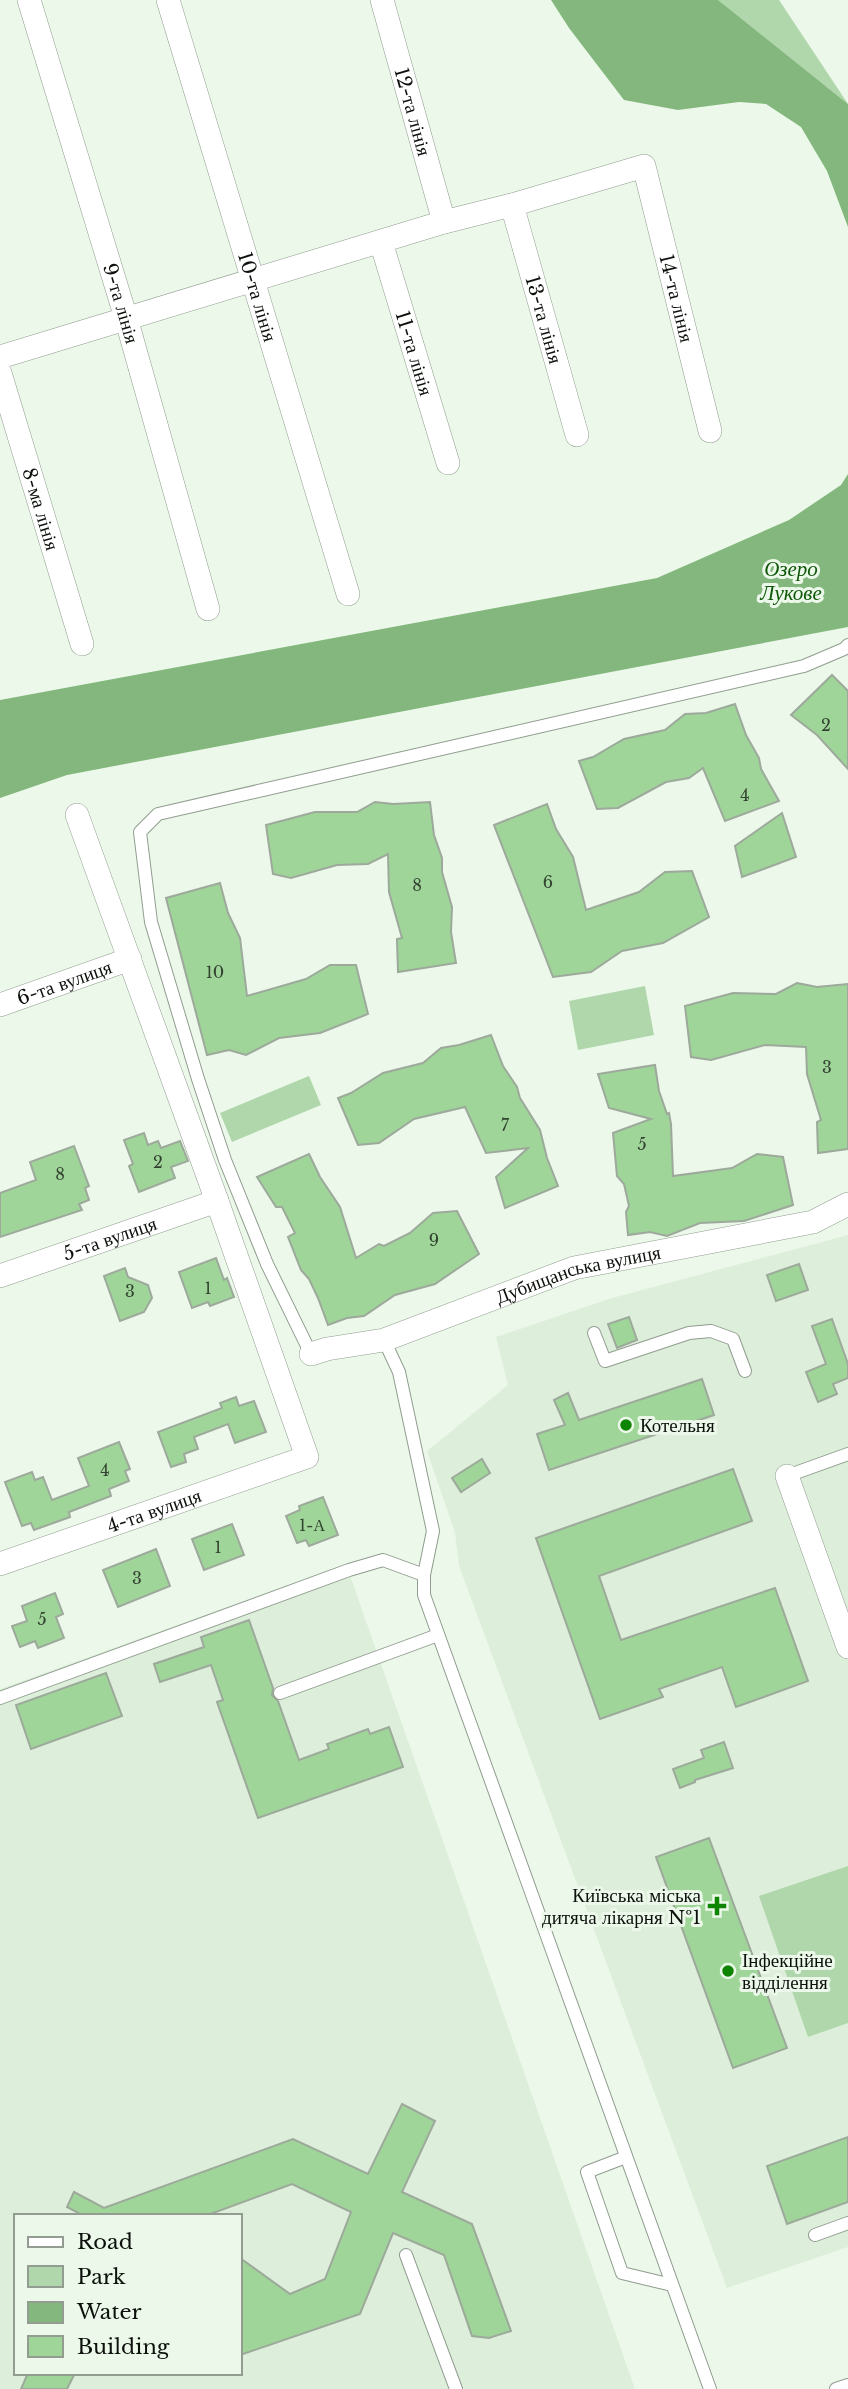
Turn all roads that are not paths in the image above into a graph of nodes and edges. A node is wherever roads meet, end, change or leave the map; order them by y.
1 (29, 0) edge
2 (169, 0) edge
3 (382, 0) edge
4 (512, 205) junction
5 (444, 222) junction
6 (381, 242) junction
7 (254, 279) junction
8 (126, 318) junction
9 (0, 357) edge
10 (0, 373) edge
11 (710, 431) dead end
12 (577, 435) dead end
13 (448, 463) dead end
14 (348, 594) dead end
15 (208, 609) dead end
16 (82, 644) dead end
17 (848, 645) edge
18 (77, 815) dead end
19 (130, 959) junction
20 (0, 1005) edge
21 (217, 1200) junction
22 (848, 1204) edge
23 (0, 1276) edge
24 (594, 1333) dead end
25 (384, 1340) junction
26 (312, 1354) joint
27 (745, 1371) dead end
28 (848, 1454) edge
29 (787, 1476) joint
30 (0, 1564) edge
31 (425, 1575) junction
32 (439, 1635) junction
33 (848, 1647) edge
34 (280, 1693) dead end
35 (0, 1698) edge
36 (626, 2157) junction
37 (848, 2224) edge
38 (814, 2235) dead end
39 (406, 2255) dead end
40 (672, 2285) junction
41 (848, 2385) edge
42 (456, 2389) edge
43 (710, 2389) edge
44 (836, 2389) edge

1 - 8 street, 9-та лінія
2 - 7 street, 10-та лінія
3 - 5 street, 12-та лінія
4 - 5 street
4 - 11 street, 14-та лінія
4 - 12 street, 13-та лінія
5 - 6 street
6 - 7 street
6 - 13 street, 11-та лінія
7 - 8 street
7 - 14 street, 10-та лінія
8 - 9 street
8 - 15 street, 9-та лінія
10 - 16 street, 8-ма лінія
17 - 26 lane
18 - 19 street
19 - 20 street, 6-та вулиця
19 - 21 street
21 - 23 street, 5-та вулиця
21 - 30 street, 4-та вулиця
22 - 25 street, Дубищанська вулиця
24 - 27 lane
25 - 26 street, Дубищанська вулиця
25 - 31 lane
28 - 29 lane
29 - 33 street
31 - 32 lane
31 - 35 lane
32 - 34 lane
32 - 36 lane
36 - 40 lane
36 - 40 lane
37 - 38 lane
39 - 42 lane
40 - 43 lane
41 - 44 lane

